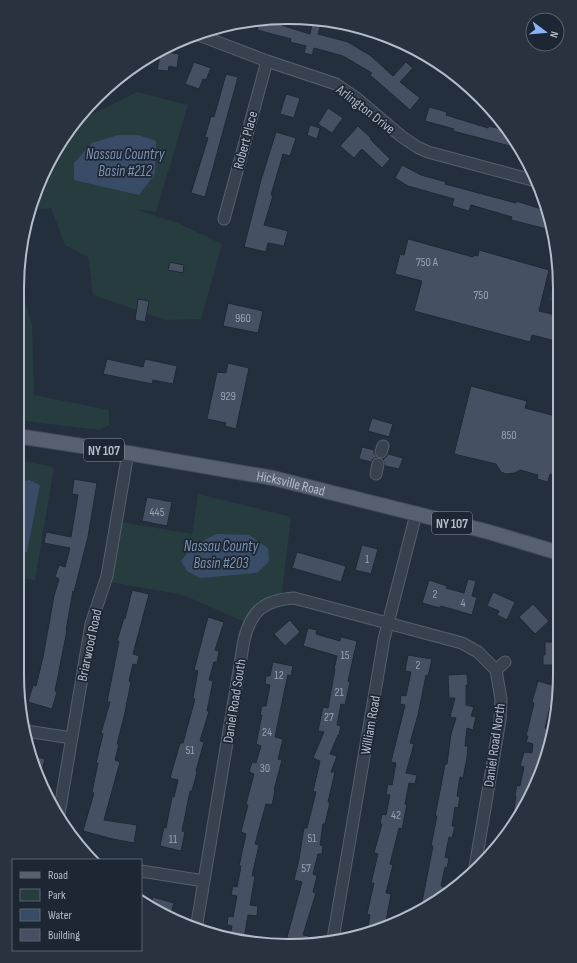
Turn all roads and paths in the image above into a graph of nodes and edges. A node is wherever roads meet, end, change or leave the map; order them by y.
1 (205, 37) edge
2 (267, 61) junction
3 (529, 179) edge
4 (224, 219) dead end
5 (24, 437) edge
6 (128, 454) junction
7 (416, 514) junction
8 (553, 551) edge
9 (388, 623) junction
10 (505, 662) dead end
11 (496, 670) junction
12 (30, 732) edge
13 (72, 738) junction
14 (60, 808) edge
15 (476, 862) edge
16 (142, 871) edge
17 (204, 881) junction
18 (197, 923) edge
19 (334, 935) edge

1 - 2 street, Arlington Drive
2 - 3 street, Arlington Drive
2 - 4 street, Robert Place
5 - 6 main road, Hicksville Road / NY 107
6 - 7 main road, Hicksville Road / NY 107
6 - 13 street, Briarwood Road
7 - 8 main road, Hicksville Road / NY 107
7 - 9 street, William Road
9 - 11 street
9 - 17 street, Daniel Road South
9 - 19 street, William Road
10 - 11 street
11 - 15 street, Daniel Road North
12 - 13 street
13 - 14 street, Briarwood Road
16 - 17 street
17 - 18 street, Daniel Road South

